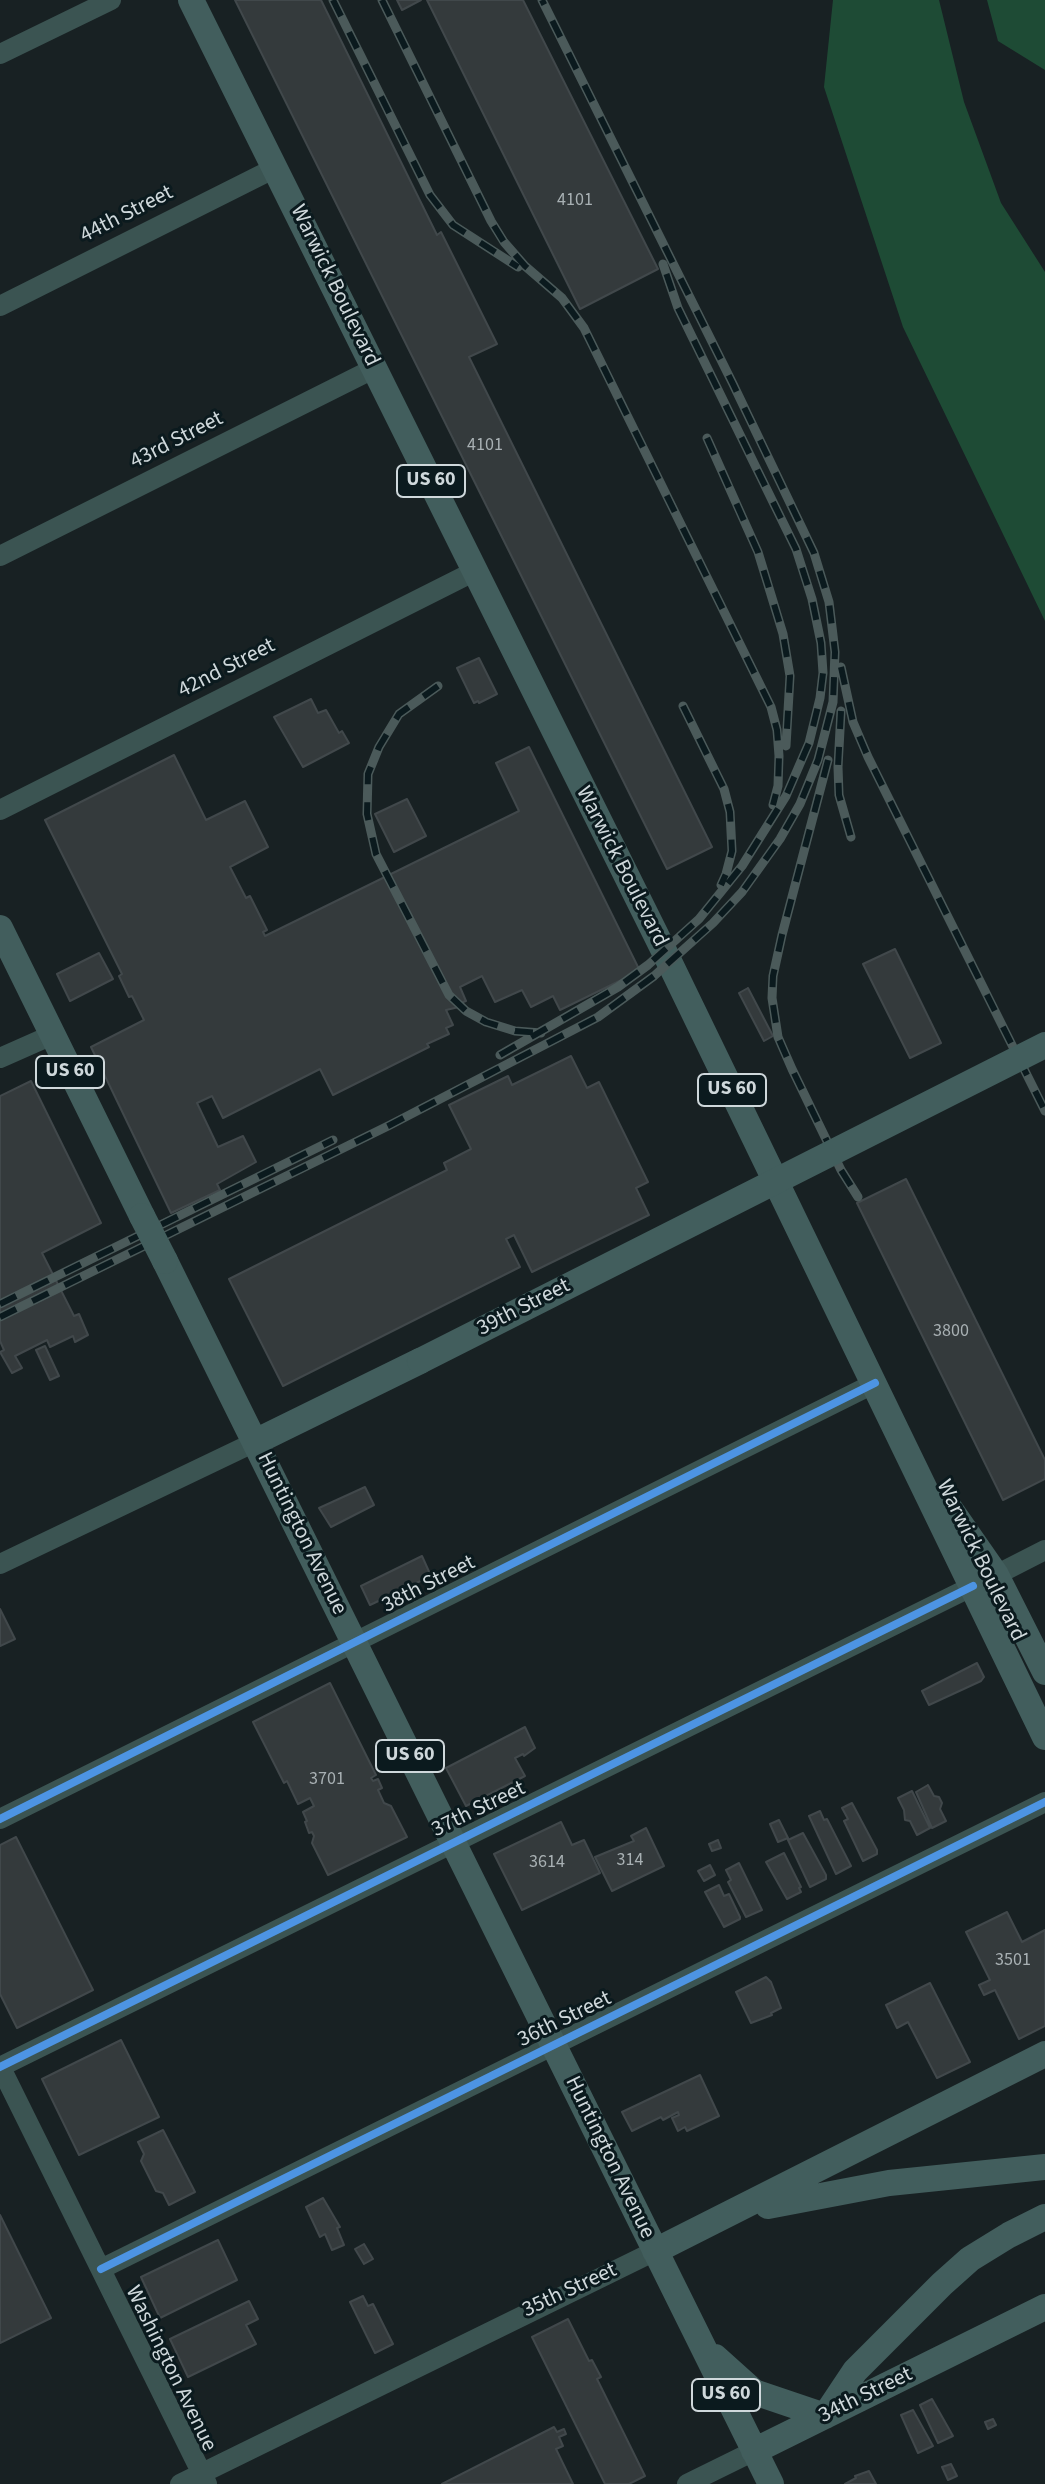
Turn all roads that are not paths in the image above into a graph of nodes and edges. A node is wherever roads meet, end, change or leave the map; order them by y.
1 (111, 0) edge
2 (191, 0) edge
3 (0, 54) edge
4 (275, 168) junction
5 (0, 306) edge
6 (375, 368) junction
7 (0, 556) edge
8 (475, 571) junction
9 (0, 810) edge
10 (0, 928) edge
11 (52, 1035) junction
12 (1045, 1045) edge
13 (0, 1058) edge
14 (875, 1383) junction
15 (255, 1442) junction
16 (1045, 1550) edge
17 (0, 1564) edge
18 (984, 1580) junction
19 (354, 1642) junction
20 (1045, 1672) edge
21 (1045, 1737) edge
22 (1045, 1802) edge
23 (0, 1819) edge
24 (455, 1842) junction
25 (554, 2045) junction
26 (1045, 2054) edge
27 (0, 2067) edge
28 (1045, 2167) edge
29 (727, 2215) junction
30 (1045, 2217) edge
31 (655, 2251) junction
32 (101, 2269) junction
33 (1045, 2307) edge
34 (698, 2339) junction
35 (825, 2416) junction
36 (754, 2451) junction
37 (204, 2479) edge
38 (180, 2484) edge
39 (687, 2484) edge
40 (771, 2484) edge

1 - 3 street
2 - 4 main road, Warwick Boulevard / US 60
4 - 5 street, 44th Street
4 - 6 main road, Warwick Boulevard / US 60
6 - 7 street, 43rd Street
6 - 8 main road, Warwick Boulevard / US 60
8 - 9 street, 42nd Street
8 - 14 main road, Warwick Boulevard / US 60
10 - 11 main road, Huntington Avenue / US 60
11 - 13 street
11 - 15 main road, Huntington Avenue / US 60, bridge
12 - 15 main road, 39th Street, bridge
14 - 18 main road, Warwick Boulevard / US 60
14 - 19 street, 38th Street
15 - 17 street, 39th Street
15 - 19 main road, Huntington Avenue / US 60
16 - 18 street, 37th Street
18 - 20 main road
18 - 21 main road, Warwick Boulevard
18 - 24 street, 37th Street
19 - 23 street, 38th Street
19 - 24 main road, Huntington Avenue / US 60
22 - 25 street, 36th Street
24 - 25 main road, Huntington Avenue / US 60
24 - 27 street, 37th Street
25 - 31 main road, Huntington Avenue / US 60
25 - 32 street, 36th Street
26 - 29 main road, 35th Street
27 - 32 street, Washington Avenue
28 - 29 main road
29 - 31 main road, 35th Street
30 - 35 main road
31 - 34 main road, Huntington Avenue / US 60
31 - 37 street, 35th Street
32 - 37 street, Washington Avenue
33 - 35 main road, 34th Street
34 - 35 main road
34 - 36 main road, Huntington Avenue / US 60
35 - 36 main road, 34th Street
36 - 39 street, 34th Street
36 - 40 main road, Huntington Avenue / US 60
37 - 38 street, 35th Street

